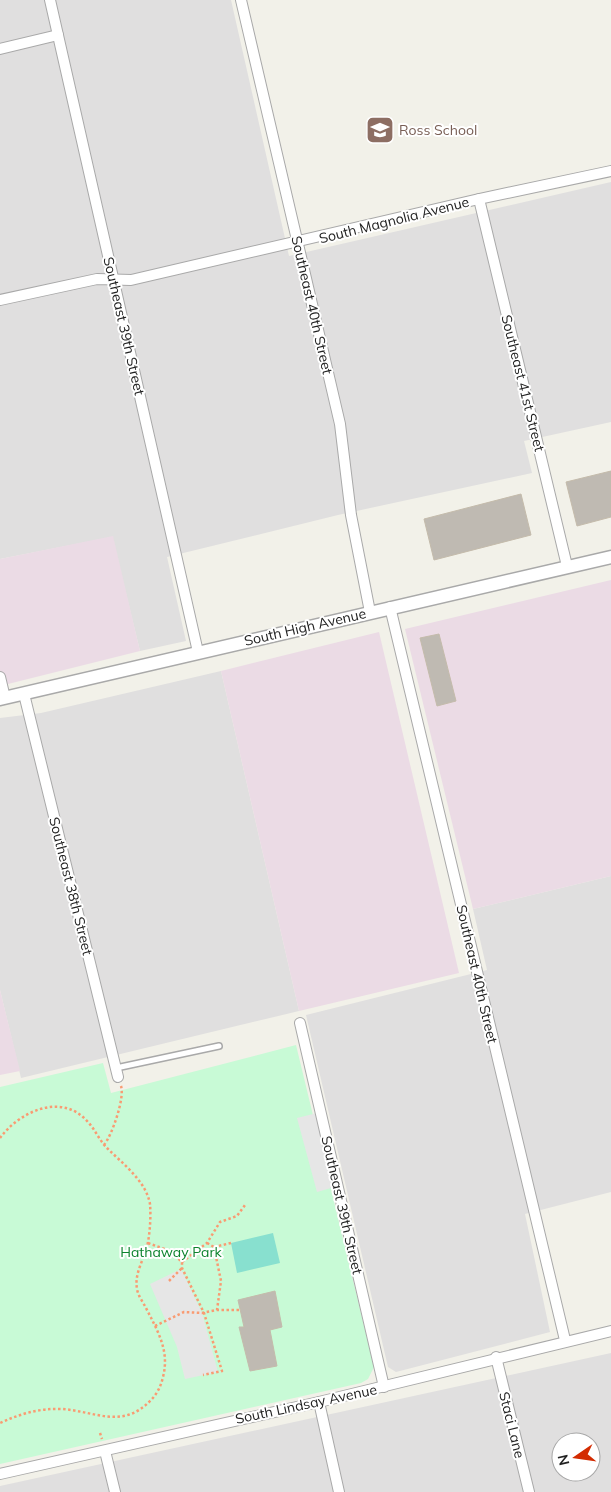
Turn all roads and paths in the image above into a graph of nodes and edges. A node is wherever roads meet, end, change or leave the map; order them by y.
1 (50, 0) edge
2 (241, 0) edge
3 (58, 35) junction
4 (0, 48) edge
5 (611, 171) edge
6 (479, 199) junction
7 (297, 243) junction
8 (113, 280) junction
9 (0, 300) edge
10 (611, 557) edge
11 (567, 566) junction
12 (390, 607) junction
13 (370, 612) junction
14 (198, 652) junction
15 (0, 677) edge
16 (24, 694) junction
17 (2, 698) edge
18 (300, 1023) dead end
19 (219, 1046) dead end
20 (117, 1072) junction
21 (0, 1138) edge
22 (104, 1145) junction
23 (245, 1205) dead end
24 (148, 1243) junction
25 (207, 1243) junction
26 (231, 1244) dead end
27 (214, 1247) junction
28 (182, 1262) junction
29 (182, 1268) junction
30 (169, 1281) dead end
31 (217, 1310) junction
32 (240, 1310) dead end
33 (204, 1313) junction
34 (155, 1326) junction
35 (611, 1331) edge
36 (565, 1340) junction
37 (496, 1357) junction
38 (203, 1375) dead end
39 (384, 1387) junction
40 (319, 1402) junction
41 (0, 1423) edge
42 (105, 1450) junction
43 (0, 1474) edge
44 (115, 1492) edge
45 (339, 1492) edge
46 (529, 1492) edge

1 - 3 street, Southeast 39th Street
2 - 7 street, Southeast 40th Street
3 - 4 street
3 - 8 street, Southeast 39th Street
5 - 6 street, South Magnolia Avenue
6 - 7 street, South Magnolia Avenue
6 - 11 street, Southeast 41st Street
7 - 8 street, South Magnolia Avenue
7 - 13 street, Southeast 40th Street
8 - 9 street, South Magnolia Avenue
8 - 14 street, Southeast 39th Street
10 - 11 street, South High Avenue
11 - 12 street, South High Avenue
12 - 13 street, South High Avenue
12 - 36 street, Southeast 40th Street
13 - 14 street, South High Avenue
14 - 16 street, South High Avenue
15 - 17 street
16 - 17 street, South High Avenue
16 - 20 street, Southeast 38th Street
18 - 39 street, Southeast 39th Street
19 - 20 lane
20 - 22 path
21 - 22 path
22 - 24 path
23 - 25 path
24 - 28 path
24 - 34 path
25 - 27 path
25 - 28 path
26 - 27 path
27 - 31 path
28 - 29 path
29 - 30 path
29 - 33 path
31 - 32 path
31 - 33 path
33 - 34 path
33 - 38 path
34 - 41 path
35 - 36 street, South Lindsay Avenue
36 - 37 street, South Lindsay Avenue
37 - 39 street, South Lindsay Avenue
37 - 46 street, Staci Lane
39 - 40 street, South Lindsay Avenue
40 - 42 street, South Lindsay Avenue
40 - 45 street
42 - 43 street, South Lindsay Avenue
42 - 44 street

